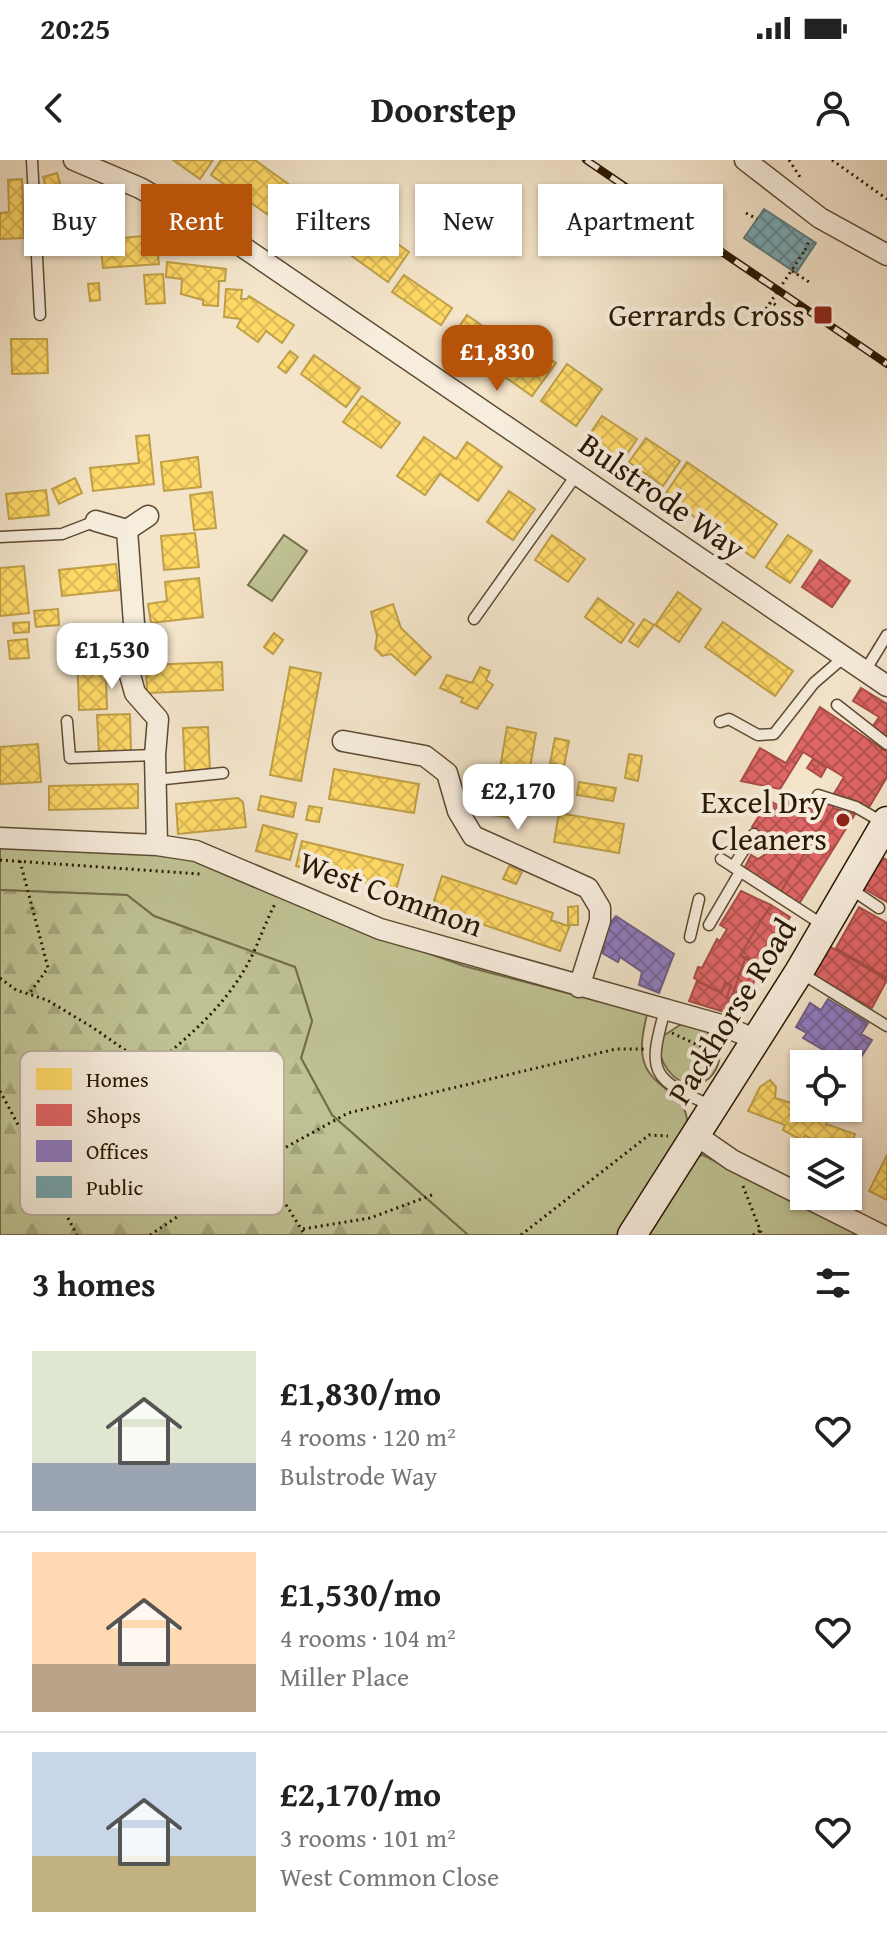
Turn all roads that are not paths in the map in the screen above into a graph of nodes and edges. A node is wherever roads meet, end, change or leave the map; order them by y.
1 (32, 160) edge
2 (74, 160) edge
3 (745, 160) edge
4 (887, 255) edge
5 (40, 315) dead end
6 (577, 474) junction
7 (148, 516) dead end
8 (96, 521) joint
9 (127, 530) junction
10 (0, 537) edge
11 (474, 619) dead end
12 (887, 635) edge
13 (843, 658) junction
14 (865, 671) junction
15 (887, 686) edge
16 (837, 705) dead end
17 (67, 721) dead end
18 (720, 722) dead end
19 (343, 741) dead end
20 (887, 744) edge
21 (155, 755) junction
22 (223, 773) dead end
23 (155, 780) junction
24 (818, 795) dead end
25 (886, 822) edge
26 (754, 834) dead end
27 (0, 838) edge
28 (157, 845) junction
29 (721, 859) dead end
30 (736, 870) junction
31 (848, 887) junction
32 (699, 899) dead end
33 (879, 908) dead end
34 (709, 925) dead end
35 (824, 926) junction
36 (690, 937) dead end
37 (799, 972) junction
38 (579, 987) junction
39 (665, 1010) junction
40 (887, 1026) edge
41 (757, 1040) junction
42 (714, 1107) junction
43 (696, 1135) junction
44 (632, 1235) edge
45 (881, 1235) edge

1 - 5 lane
2 - 6 street, Bulstrode Way
3 - 4 street
6 - 11 lane
6 - 13 street, Bulstrode Way
7 - 9 street
8 - 9 street
8 - 10 lane
9 - 21 street
12 - 14 lane
13 - 14 street, Bulstrode Way
13 - 18 lane
14 - 15 street, Bulstrode Way
16 - 20 lane
17 - 21 lane
19 - 38 street
21 - 23 street
22 - 23 lane
23 - 28 street
24 - 25 lane
25 - 31 main road, Packhorse Road
26 - 30 lane
27 - 28 street, West Common
28 - 38 street, West Common
29 - 30 lane
30 - 34 lane
30 - 35 lane
31 - 33 lane
31 - 35 main road, Packhorse Road
32 - 36 lane
35 - 37 main road, Packhorse Road
37 - 40 lane
37 - 41 main road, Packhorse Road
38 - 39 street, West Common
39 - 41 street, West Common
39 - 42 lane
41 - 42 main road, Packhorse Road
42 - 43 main road, Packhorse Road
43 - 44 main road, Packhorse Road
43 - 45 street

